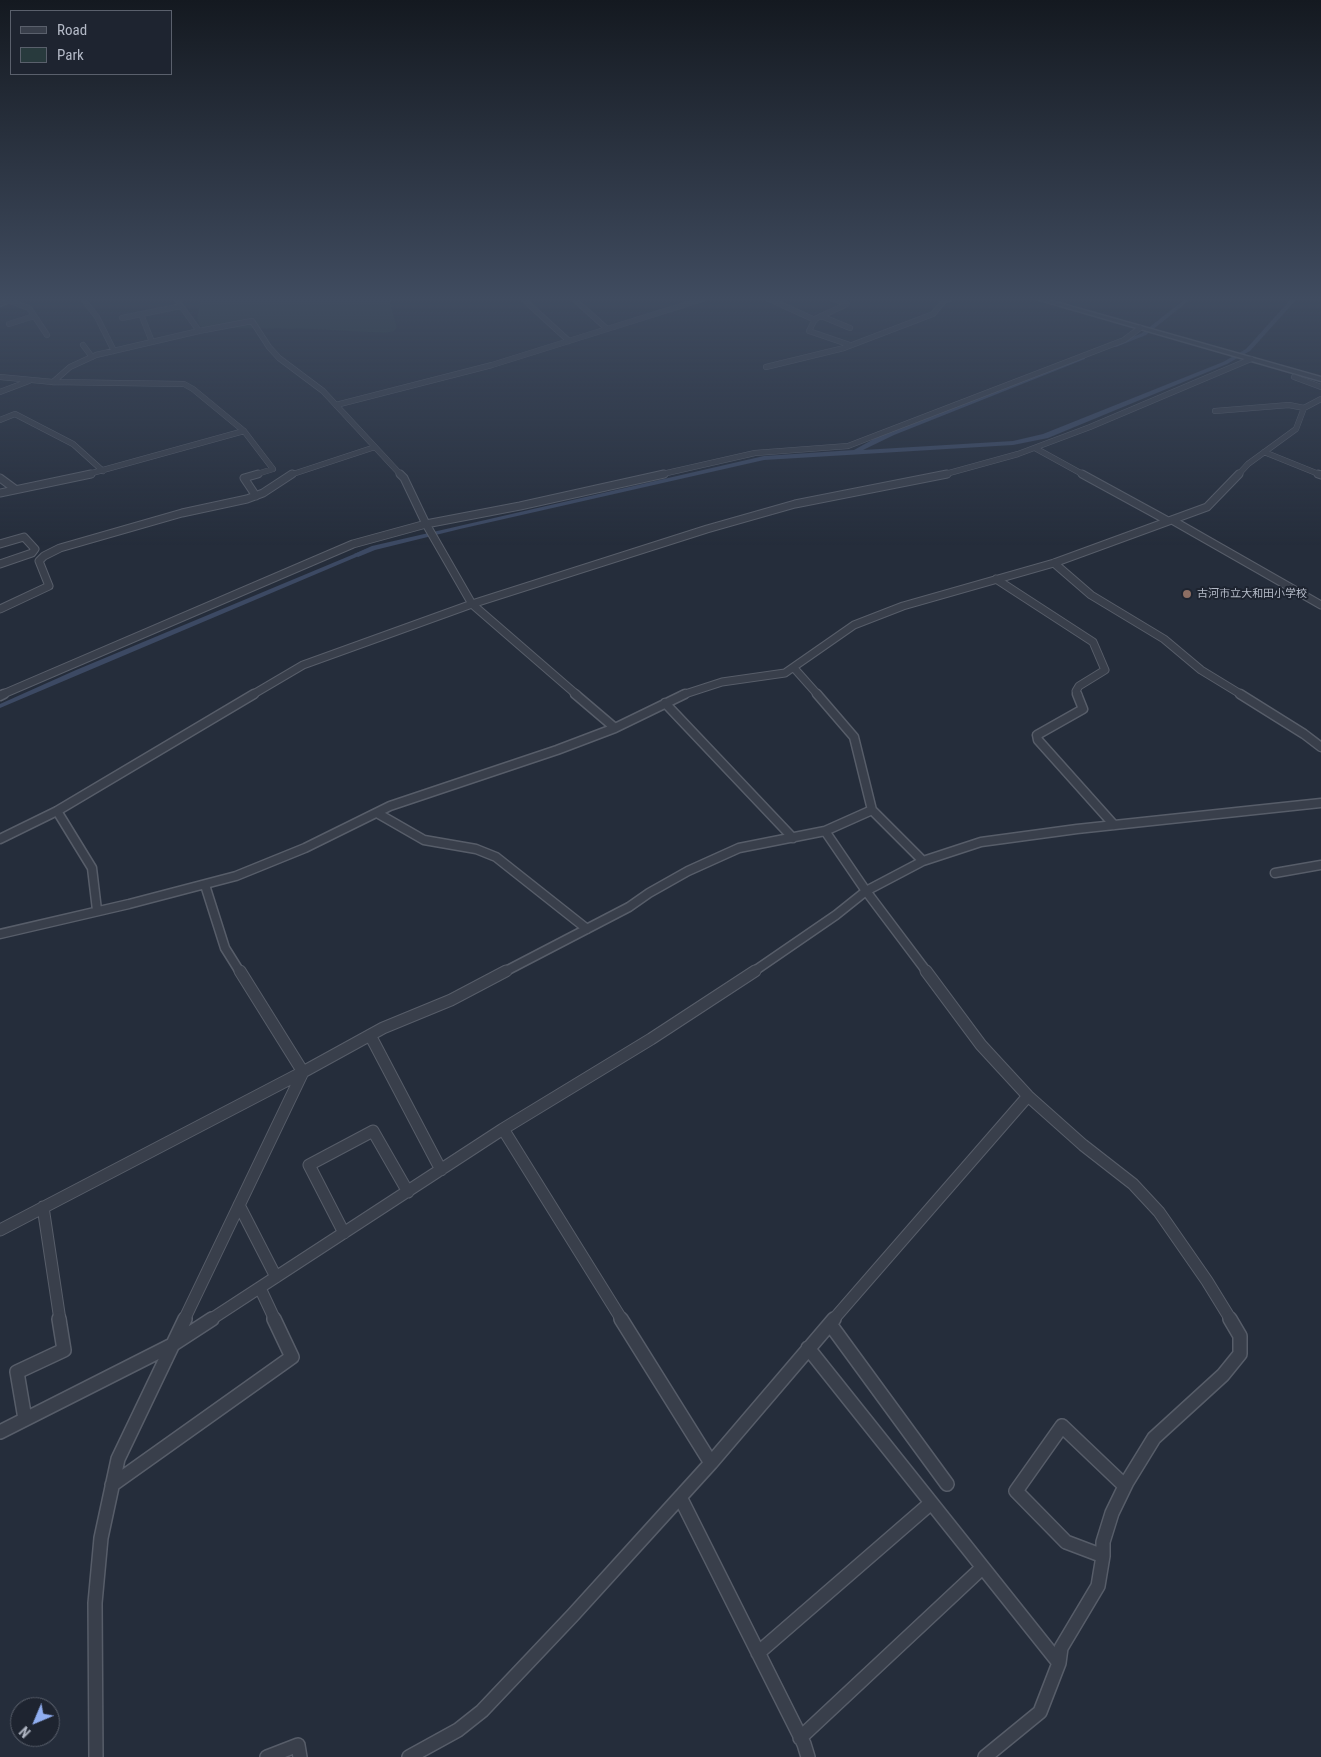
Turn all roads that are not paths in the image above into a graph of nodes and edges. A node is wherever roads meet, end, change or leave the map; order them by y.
1 (29, 381) edge
2 (42, 381) edge
3 (311, 381) edge
4 (430, 381) edge
5 (1018, 381) edge
6 (1194, 381) edge
7 (1305, 381) edge
8 (53, 382) joint
9 (1321, 387) edge
10 (0, 392) edge
11 (1321, 399) edge
12 (336, 405) junction
13 (1304, 408) junction
14 (1215, 411) dead end
15 (0, 420) edge
16 (244, 431) junction
17 (866, 440) junction
18 (877, 444) dead end
19 (375, 447) junction
20 (1035, 448) junction
21 (1264, 452) junction
22 (103, 471) junction
23 (1321, 475) edge
24 (0, 478) edge
25 (15, 489) junction
26 (0, 493) edge
27 (256, 496) junction
28 (1170, 521) junction
29 (426, 524) junction
30 (0, 544) edge
31 (1054, 563) junction
32 (0, 564) edge
33 (996, 579) junction
34 (472, 604) junction
35 (1321, 605) edge
36 (0, 609) edge
37 (794, 668) junction
38 (0, 696) edge
39 (665, 704) junction
40 (615, 728) junction
41 (1321, 747) edge
42 (1321, 803) edge
43 (872, 810) junction
44 (57, 811) junction
45 (377, 813) junction
46 (1114, 825) junction
47 (825, 831) junction
48 (793, 838) junction
49 (0, 839) edge
50 (924, 862) junction
51 (1321, 865) edge
52 (1275, 873) dead end
53 (204, 885) junction
54 (866, 891) junction
55 (97, 910) junction
56 (587, 929) junction
57 (0, 934) edge
58 (370, 1035) junction
59 (303, 1072) junction
60 (1028, 1096) junction
61 (503, 1129) junction
62 (440, 1170) junction
63 (408, 1192) junction
64 (239, 1205) junction
65 (44, 1207) junction
66 (0, 1230) edge
67 (344, 1233) junction
68 (276, 1277) junction
69 (260, 1288) junction
70 (830, 1324) junction
71 (172, 1345) junction
72 (808, 1348) junction
73 (26, 1419) junction
74 (0, 1432) edge
75 (711, 1463) junction
76 (947, 1484) dead end
77 (112, 1485) junction
78 (1125, 1486) junction
79 (680, 1497) junction
80 (931, 1503) junction
81 (1104, 1556) junction
82 (982, 1568) junction
83 (758, 1653) junction
84 (1059, 1663) junction
85 (800, 1738) junction
86 (96, 1757) edge
87 (267, 1757) edge
88 (300, 1757) edge
89 (409, 1757) edge
90 (808, 1757) edge
91 (985, 1757) edge

1 - 10 street
2 - 8 street
3 - 12 street
4 - 12 street
5 - 17 street
6 - 20 street
7 - 9 street
8 - 16 street
11 - 13 street
12 - 19 street
13 - 14 street
13 - 21 street
15 - 22 street
16 - 22 street
16 - 27 street
17 - 18 street
17 - 29 street
19 - 27 street
19 - 29 street
20 - 28 street
20 - 34 street
21 - 23 street
21 - 28 street
22 - 25 street
24 - 25 street
25 - 26 street
27 - 36 street
28 - 31 street
28 - 35 street
29 - 34 street
29 - 38 street
30 - 32 street
31 - 33 street
31 - 41 street
33 - 37 street
33 - 46 street
34 - 40 street
34 - 44 street
37 - 39 street
37 - 43 street
39 - 40 street
39 - 48 street
40 - 45 street
42 - 46 street
43 - 47 street
43 - 50 street
44 - 49 street
44 - 55 street
45 - 53 street
45 - 56 street
46 - 50 street
47 - 48 street
47 - 54 street
48 - 56 street
50 - 54 street
51 - 52 street
53 - 55 street
53 - 59 street
54 - 60 street
54 - 61 street
55 - 57 street
56 - 58 street
58 - 59 street
58 - 62 street
59 - 64 street
59 - 65 street
60 - 70 street
60 - 78 street
61 - 62 street
61 - 75 street
62 - 63 street
63 - 67 street
63 - 67 street
64 - 68 street
64 - 71 street
65 - 66 street
65 - 73 street
67 - 68 street
68 - 69 street
69 - 71 street
69 - 77 street
70 - 72 street
70 - 76 street
71 - 73 street
71 - 77 street
72 - 75 street
72 - 80 street
73 - 74 street
75 - 79 street
77 - 86 street
78 - 81 street
78 - 81 street
79 - 83 street
79 - 89 street
80 - 82 street
80 - 83 street
81 - 84 street
82 - 84 street
82 - 85 street
83 - 85 street
84 - 91 street
85 - 90 street
87 - 88 street

